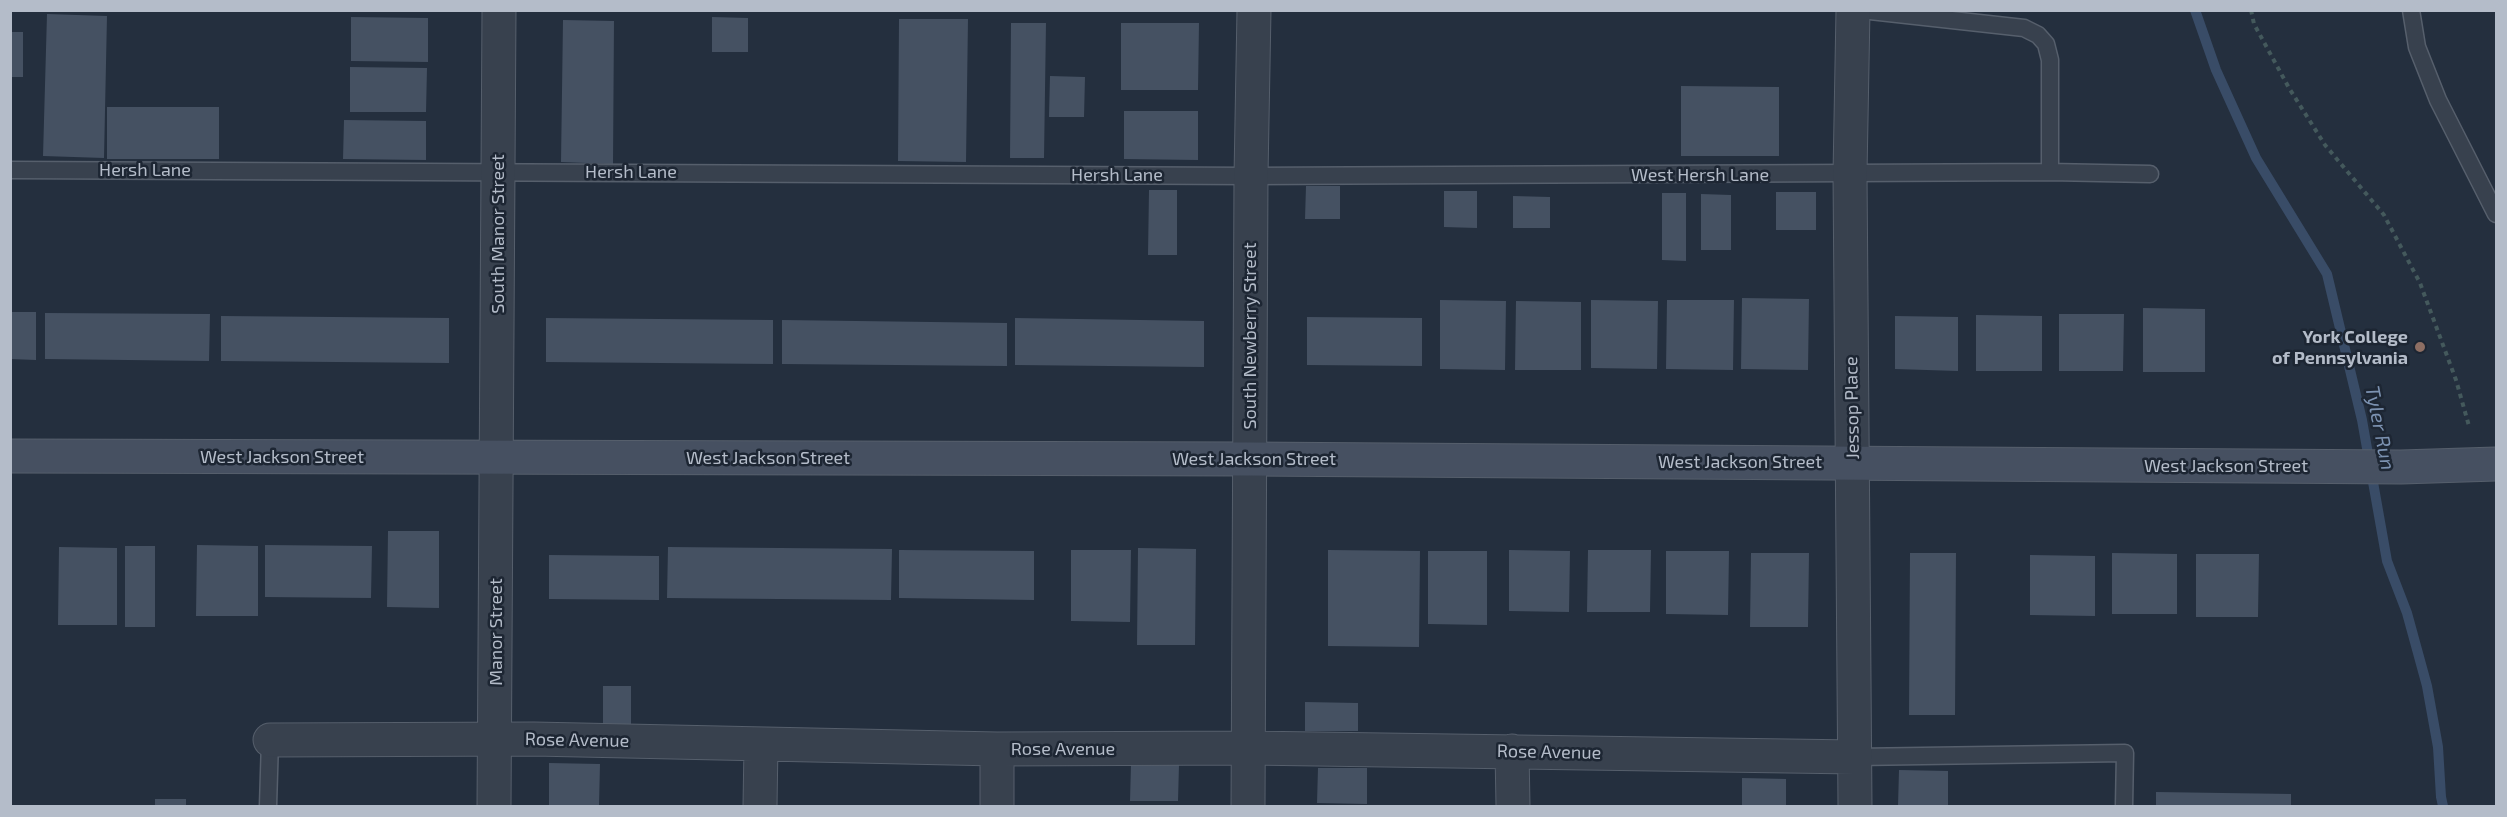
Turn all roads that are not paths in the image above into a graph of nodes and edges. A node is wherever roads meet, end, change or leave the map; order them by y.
1 (499, 10) edge
2 (1254, 10) edge
3 (1853, 10) edge
4 (1861, 10) edge
5 (2411, 10) edge
6 (10, 170) edge
7 (499, 172) junction
8 (2050, 172) junction
9 (1850, 174) junction
10 (2150, 174) dead end
11 (1251, 176) junction
12 (2496, 214) edge
13 (10, 456) edge
14 (498, 458) junction
15 (1249, 459) junction
16 (1853, 463) junction
17 (2496, 464) edge
18 (495, 739) junction
19 (270, 740) joint
20 (761, 745) junction
21 (1249, 748) junction
22 (997, 749) junction
23 (1512, 751) junction
24 (1855, 757) junction
25 (268, 807) edge
26 (494, 807) edge
27 (760, 807) edge
28 (997, 807) edge
29 (1248, 807) edge
30 (1513, 807) edge
31 (1855, 807) edge
32 (2124, 807) edge

1 - 7 street, South Manor Street
2 - 11 street, South Newberry Street
3 - 9 street, Jessop Place
4 - 8 lane
5 - 12 lane
6 - 7 lane, Hersh Lane
7 - 11 lane, Hersh Lane
7 - 14 street, South Manor Street
8 - 9 lane, West Hersh Lane
8 - 10 lane, West Hersh Lane
9 - 11 lane, West Hersh Lane
9 - 16 street, Jessop Place
11 - 15 street, South Newberry Street
13 - 14 street, West Jackson Street
14 - 15 street, West Jackson Street
14 - 18 street, Manor Street
15 - 16 street, West Jackson Street
15 - 21 street, South Newberry Street
16 - 17 street, West Jackson Street
16 - 24 street, Jessop Place
18 - 19 street, Rose Avenue
18 - 20 street, Rose Avenue
18 - 26 street, Manor Street
19 - 25 lane
20 - 22 street, Rose Avenue
20 - 27 street
21 - 22 street, Rose Avenue
21 - 23 street, Rose Avenue
21 - 29 street, South Newberry Street
22 - 28 street
23 - 24 street, Rose Avenue
23 - 30 street
24 - 31 street, Jessop Place
24 - 32 lane

